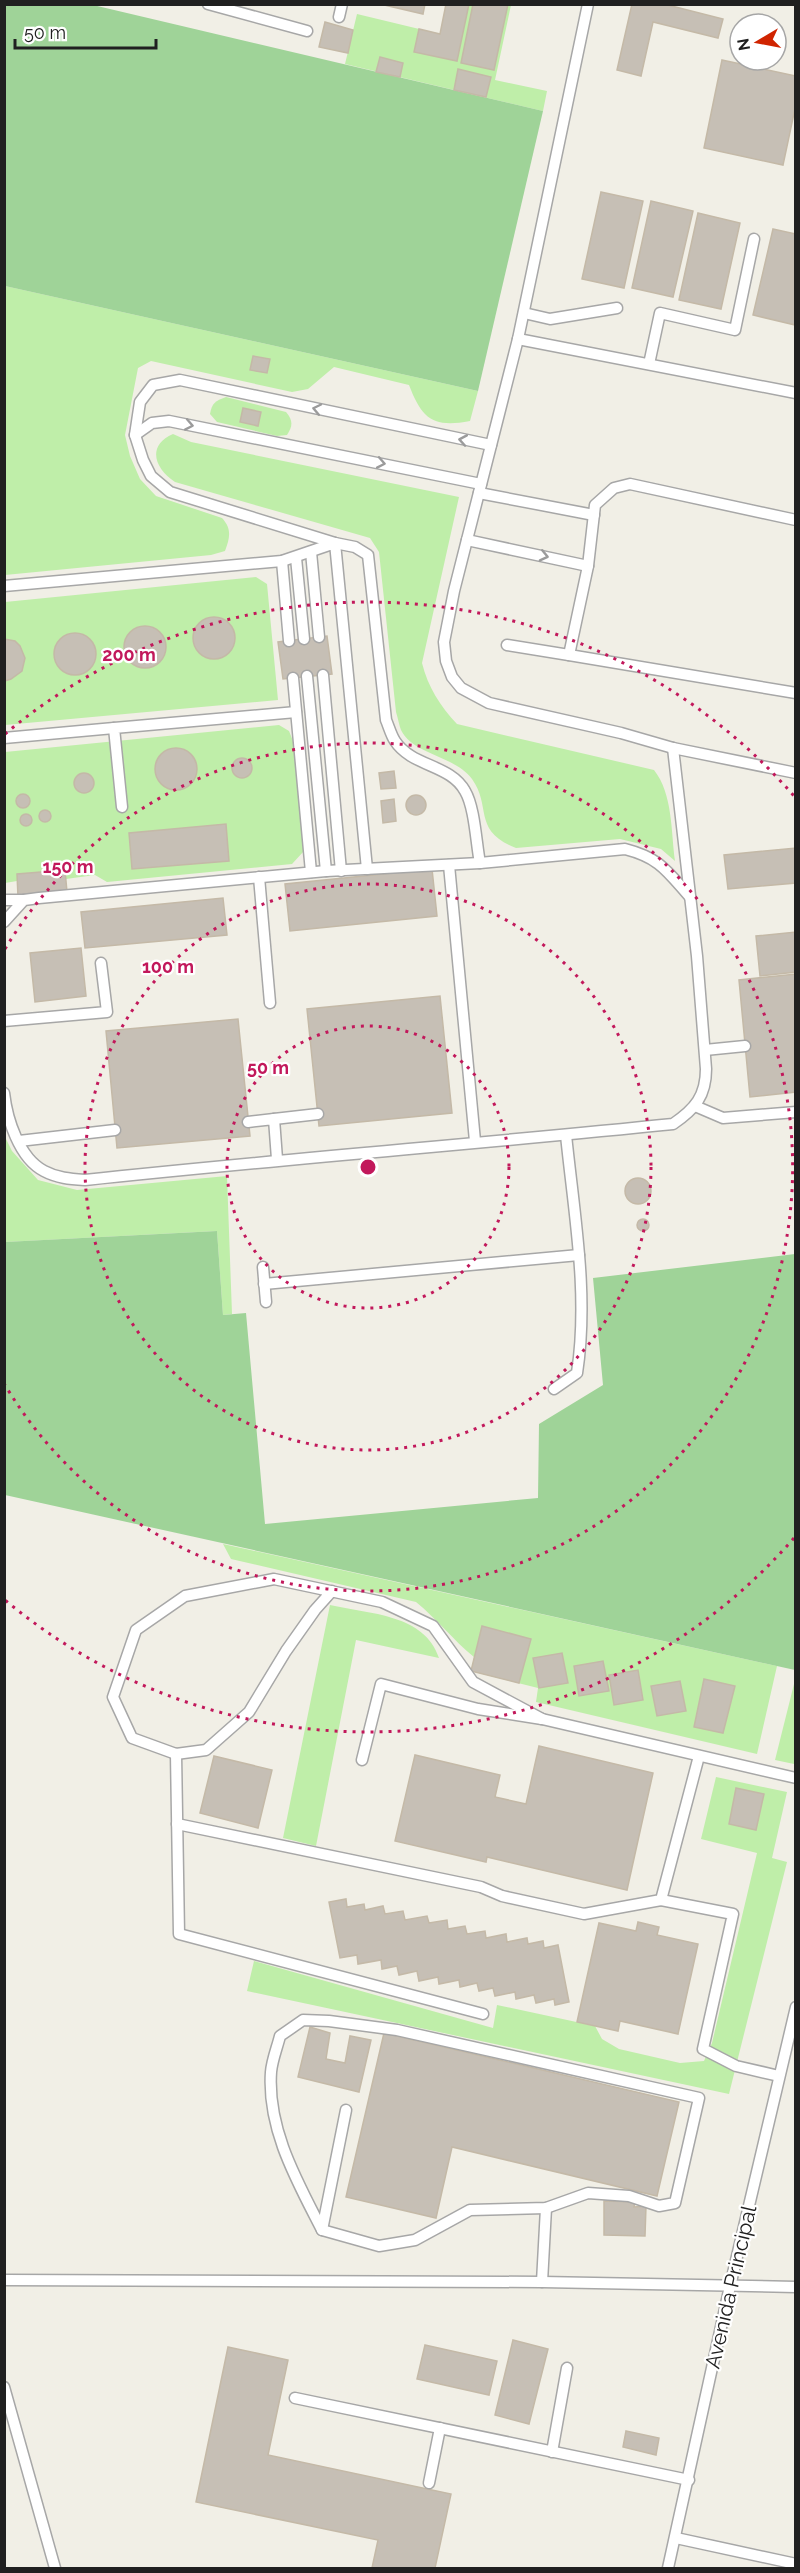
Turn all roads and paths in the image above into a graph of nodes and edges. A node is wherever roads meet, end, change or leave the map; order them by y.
1 (208, 4) edge
2 (342, 4) edge
3 (588, 4) edge
4 (339, 16) dead end
5 (307, 32) dead end
6 (754, 238) dead end
7 (617, 308) dead end
8 (524, 313) junction
9 (518, 339) junction
10 (649, 364) junction
11 (795, 393) edge
12 (135, 435) junction
13 (491, 445) junction
14 (480, 488) junction
15 (594, 515) junction
16 (795, 520) edge
17 (467, 540) junction
18 (335, 543) junction
19 (311, 552) junction
20 (296, 558) junction
21 (282, 561) junction
22 (588, 566) junction
23 (4, 586) edge
24 (319, 637) dead end
25 (304, 639) dead end
26 (290, 641) dead end
27 (507, 645) dead end
28 (569, 655) junction
29 (323, 675) dead end
30 (307, 676) dead end
31 (293, 678) dead end
32 (795, 693) edge
33 (296, 712) junction
34 (114, 728) junction
35 (4, 738) edge
36 (673, 748) junction
37 (795, 773) edge
38 (122, 807) dead end
39 (480, 863) junction
40 (449, 865) junction
41 (367, 869) junction
42 (326, 871) junction
43 (341, 871) junction
44 (311, 872) junction
45 (259, 877) junction
46 (690, 897) junction
47 (4, 900) edge
48 (24, 900) junction
49 (4, 922) edge
50 (101, 963) dead end
51 (270, 1003) dead end
52 (4, 1021) edge
53 (745, 1046) dead end
54 (705, 1050) junction
55 (4, 1093) edge
56 (695, 1106) junction
57 (795, 1112) edge
58 (318, 1114) dead end
59 (274, 1119) junction
60 (248, 1122) dead end
61 (115, 1130) dead end
62 (566, 1135) junction
63 (19, 1141) junction
64 (476, 1141) junction
65 (277, 1159) junction
66 (579, 1255) junction
67 (263, 1267) dead end
68 (264, 1284) junction
69 (266, 1302) dead end
70 (554, 1389) dead end
71 (332, 1591) junction
72 (542, 1719) junction
73 (176, 1754) junction
74 (699, 1755) junction
75 (362, 1760) dead end
76 (795, 1778) edge
77 (177, 1824) junction
78 (661, 1900) junction
79 (795, 2007) edge
80 (483, 2014) dead end
81 (779, 2076) junction
82 (346, 2110) dead end
83 (546, 2208) junction
84 (322, 2230) junction
85 (5, 2277) edge
86 (542, 2282) junction
87 (730, 2286) junction
88 (795, 2287) edge
89 (567, 2368) dead end
90 (4, 2386) edge
91 (296, 2398) dead end
92 (440, 2428) junction
93 (552, 2452) junction
94 (689, 2480) junction
95 (429, 2483) dead end
96 (675, 2538) junction
97 (795, 2564) edge
98 (55, 2568) edge
99 (668, 2568) edge

1 - 5 lane
2 - 4 lane
3 - 8 lane
6 - 10 lane
7 - 8 lane
8 - 9 lane
9 - 10 lane
9 - 13 lane
10 - 11 lane
13 -> 12 lane
12 -> 14 lane
12 - 18 lane
13 - 14 lane
14 - 15 lane
14 - 17 lane
15 - 16 lane
15 - 22 lane
17 -> 22 lane
17 - 36 lane
18 - 19 lane
18 - 39 lane
18 - 41 lane
19 - 20 lane
19 - 24 lane
20 - 21 lane
20 - 25 lane
21 - 23 lane
21 - 26 lane
22 - 28 lane
27 - 28 lane
28 - 32 lane
29 - 43 lane
30 - 42 lane
31 - 33 lane
33 - 34 lane
33 - 44 lane
34 - 35 lane
34 - 38 lane
36 - 37 lane
36 - 46 lane
39 - 40 lane
39 - 46 lane
40 - 41 lane
40 - 64 lane
41 - 43 lane
42 - 43 lane
42 - 44 lane
44 - 45 lane
45 - 48 lane
45 - 51 lane
46 - 54 lane
47 - 48 lane
48 - 49 lane
50 - 52 lane
53 - 54 lane
54 - 56 lane
55 - 63 lane
56 - 57 lane
56 - 62 lane
58 - 59 lane
59 - 60 lane
59 - 65 lane
61 - 63 lane
62 - 64 lane
62 - 66 lane
63 - 65 lane
64 - 65 lane
66 - 68 lane
66 - 70 lane
67 - 68 lane
68 - 69 lane
71 - 72 lane
71 - 73 lane
71 - 73 lane
72 - 74 lane
72 - 75 lane
73 - 77 lane
74 - 76 lane
74 - 78 lane
77 - 78 lane
77 - 80 lane
78 - 81 lane
79 - 81 lane, Avenida Principal
81 - 87 lane, Avenida Principal
82 - 84 lane
83 - 84 lane
83 - 84 lane
83 - 86 lane
85 - 86 lane
86 - 87 lane
87 - 88 lane
87 - 94 lane, Avenida Principal
89 - 93 lane
90 - 98 lane
91 - 92 lane
92 - 93 lane
92 - 95 lane
93 - 94 lane
94 - 96 lane, Avenida Principal
96 - 97 lane
96 - 99 lane, Avenida Principal

